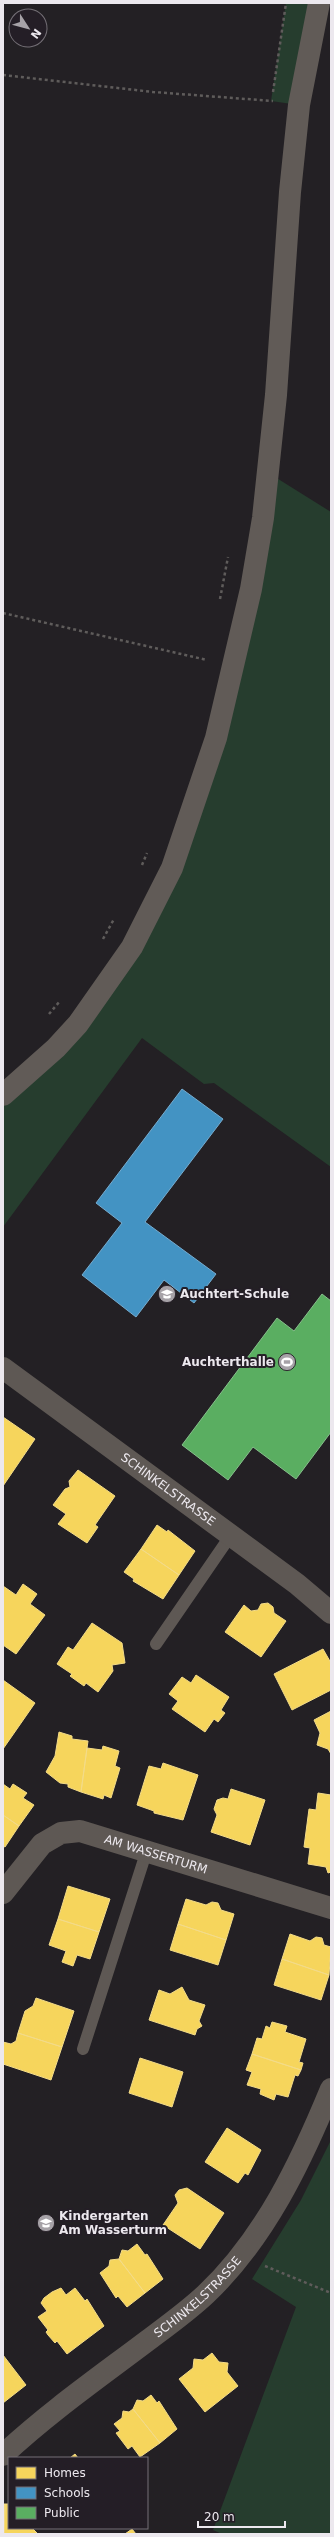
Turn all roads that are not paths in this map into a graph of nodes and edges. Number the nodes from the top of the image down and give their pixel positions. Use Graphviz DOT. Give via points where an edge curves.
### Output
graph roads {
  1 [pos="319,3"];
  2 [pos="3,1095"];
  3 [pos="3,1368"];
  4 [pos="231,1535"];
  5 [pos="331,1612"];
  6 [pos="156,1644"];
  7 [pos="147,1850"];
  8 [pos="3,1893"];
  9 [pos="331,1908"];
  10 [pos="83,2049"];
  11 [pos="331,2089"];
  12 [pos="3,2455"];
  1 -- 2 [label="street" via="299,105 290,192 276,395 263,518 251,589 224,708 193,810 172,868 132,946 78,1024 56,1048"];
  3 -- 4 [label="street, SCHINKELSTRASSE"];
  4 -- 5 [label="street, SCHINKELSTRASSE"];
  4 -- 6 [label="lane"];
  7 -- 8 [label="street, AM WASSERTURM" via="80,1831 61,1833 42,1844"];
  7 -- 9 [label="street, AM WASSERTURM"];
  7 -- 10 [label="lane"];
  11 -- 12 [label="street, SCHINKELSTRASSE" via="299,2162 275,2205 243,2252 207,2294 61,2406"];
}
